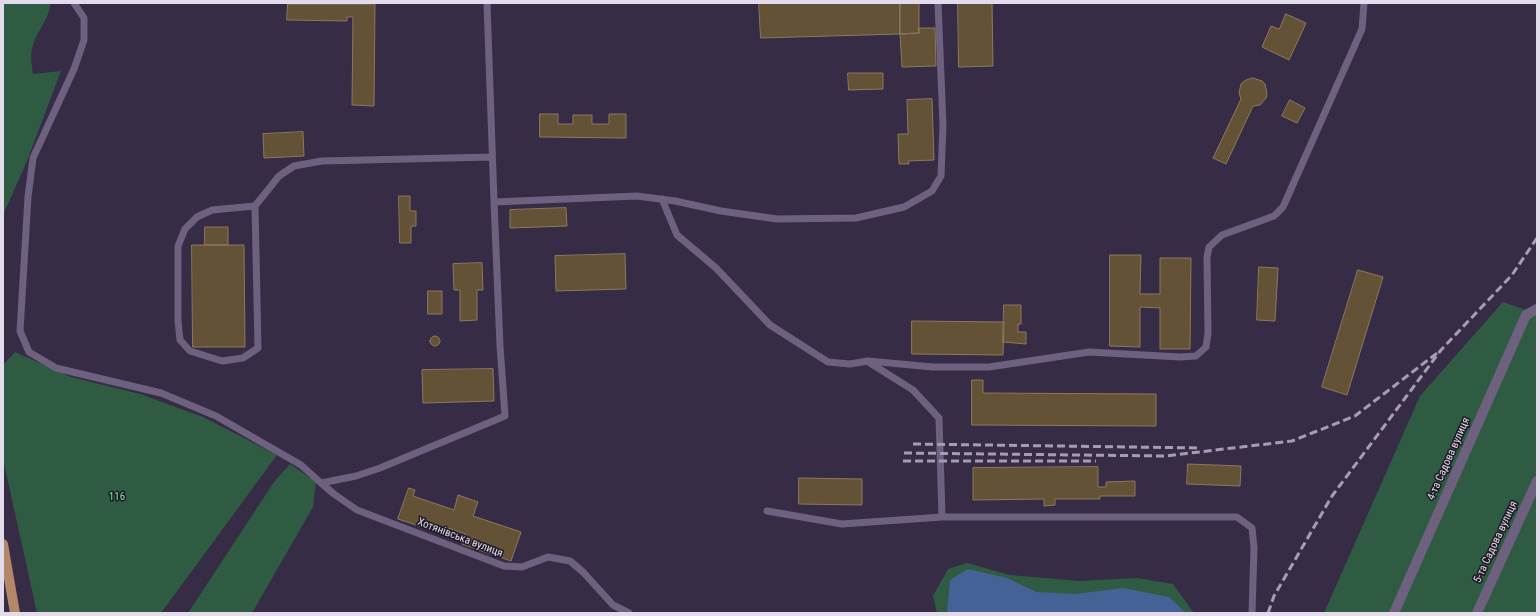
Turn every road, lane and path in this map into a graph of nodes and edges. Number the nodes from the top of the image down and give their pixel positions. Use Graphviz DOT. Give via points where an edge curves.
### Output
graph roads {
  1 [pos="74,3"];
  2 [pos="487,3"];
  3 [pos="938,3"];
  4 [pos="1364,3"];
  5 [pos="492,158"];
  6 [pos="662,199"];
  7 [pos="494,202"];
  8 [pos="255,206"];
  9 [pos="1537,310"];
  10 [pos="868,361"];
  11 [pos="1537,481"];
  12 [pos="321,483"];
  13 [pos="767,511"];
  14 [pos="942,518"];
  15 [pos="3,544"];
  16 [pos="15,613"];
  17 [pos="629,613"];
  18 [pos="1252,613"];
  19 [pos="1394,613"];
  20 [pos="1476,613"];
  1 -- 12 [label="lane, Хотянівська вулиця" via="84,18 84,40 74,69 33,158 26,219 20,331 29,352 56,368 161,393 216,416 301,465"];
  2 -- 5 [label="lane"];
  3 -- 6 [label="lane" via="943,125 941,176 932,191 904,207 856,218 777,219"];
  4 -- 10 [label="lane" via="1362,29 1283,207 1274,216 1222,235 1209,247 1208,333 1206,347 1196,356 1088,352 989,367 933,367"];
  5 -- 7 [label="lane"];
  5 -- 8 [label="lane" via="322,161 294,166 279,176"];
  6 -- 7 [label="lane" via="637,196"];
  6 -- 10 [label="lane" via="677,235 716,268 770,325 828,362 850,364"];
  7 -- 12 [label="lane" via="505,416 380,468"];
  8 -- 8 [label="lane" via="258,348 243,358 222,361 190,351 180,340 178,321 178,246 185,229 197,217 212,210"];
  9 -- 19 [label="street, 4-та Садова вулиця" via="1526,315"];
  10 -- 14 [label="lane" via="913,390 938,418"];
  11 -- 20 [label="street, 5-та Садова вулиця"];
  12 -- 17 [label="lane, Хотянівська вулиця" via="357,510 504,566 522,567 548,557 570,561 613,605"];
  13 -- 14 [label="lane" via="842,524"];
  14 -- 18 [label="lane" via="1236,518 1252,528"];
  15 -- 16 [label="main road"];
}
